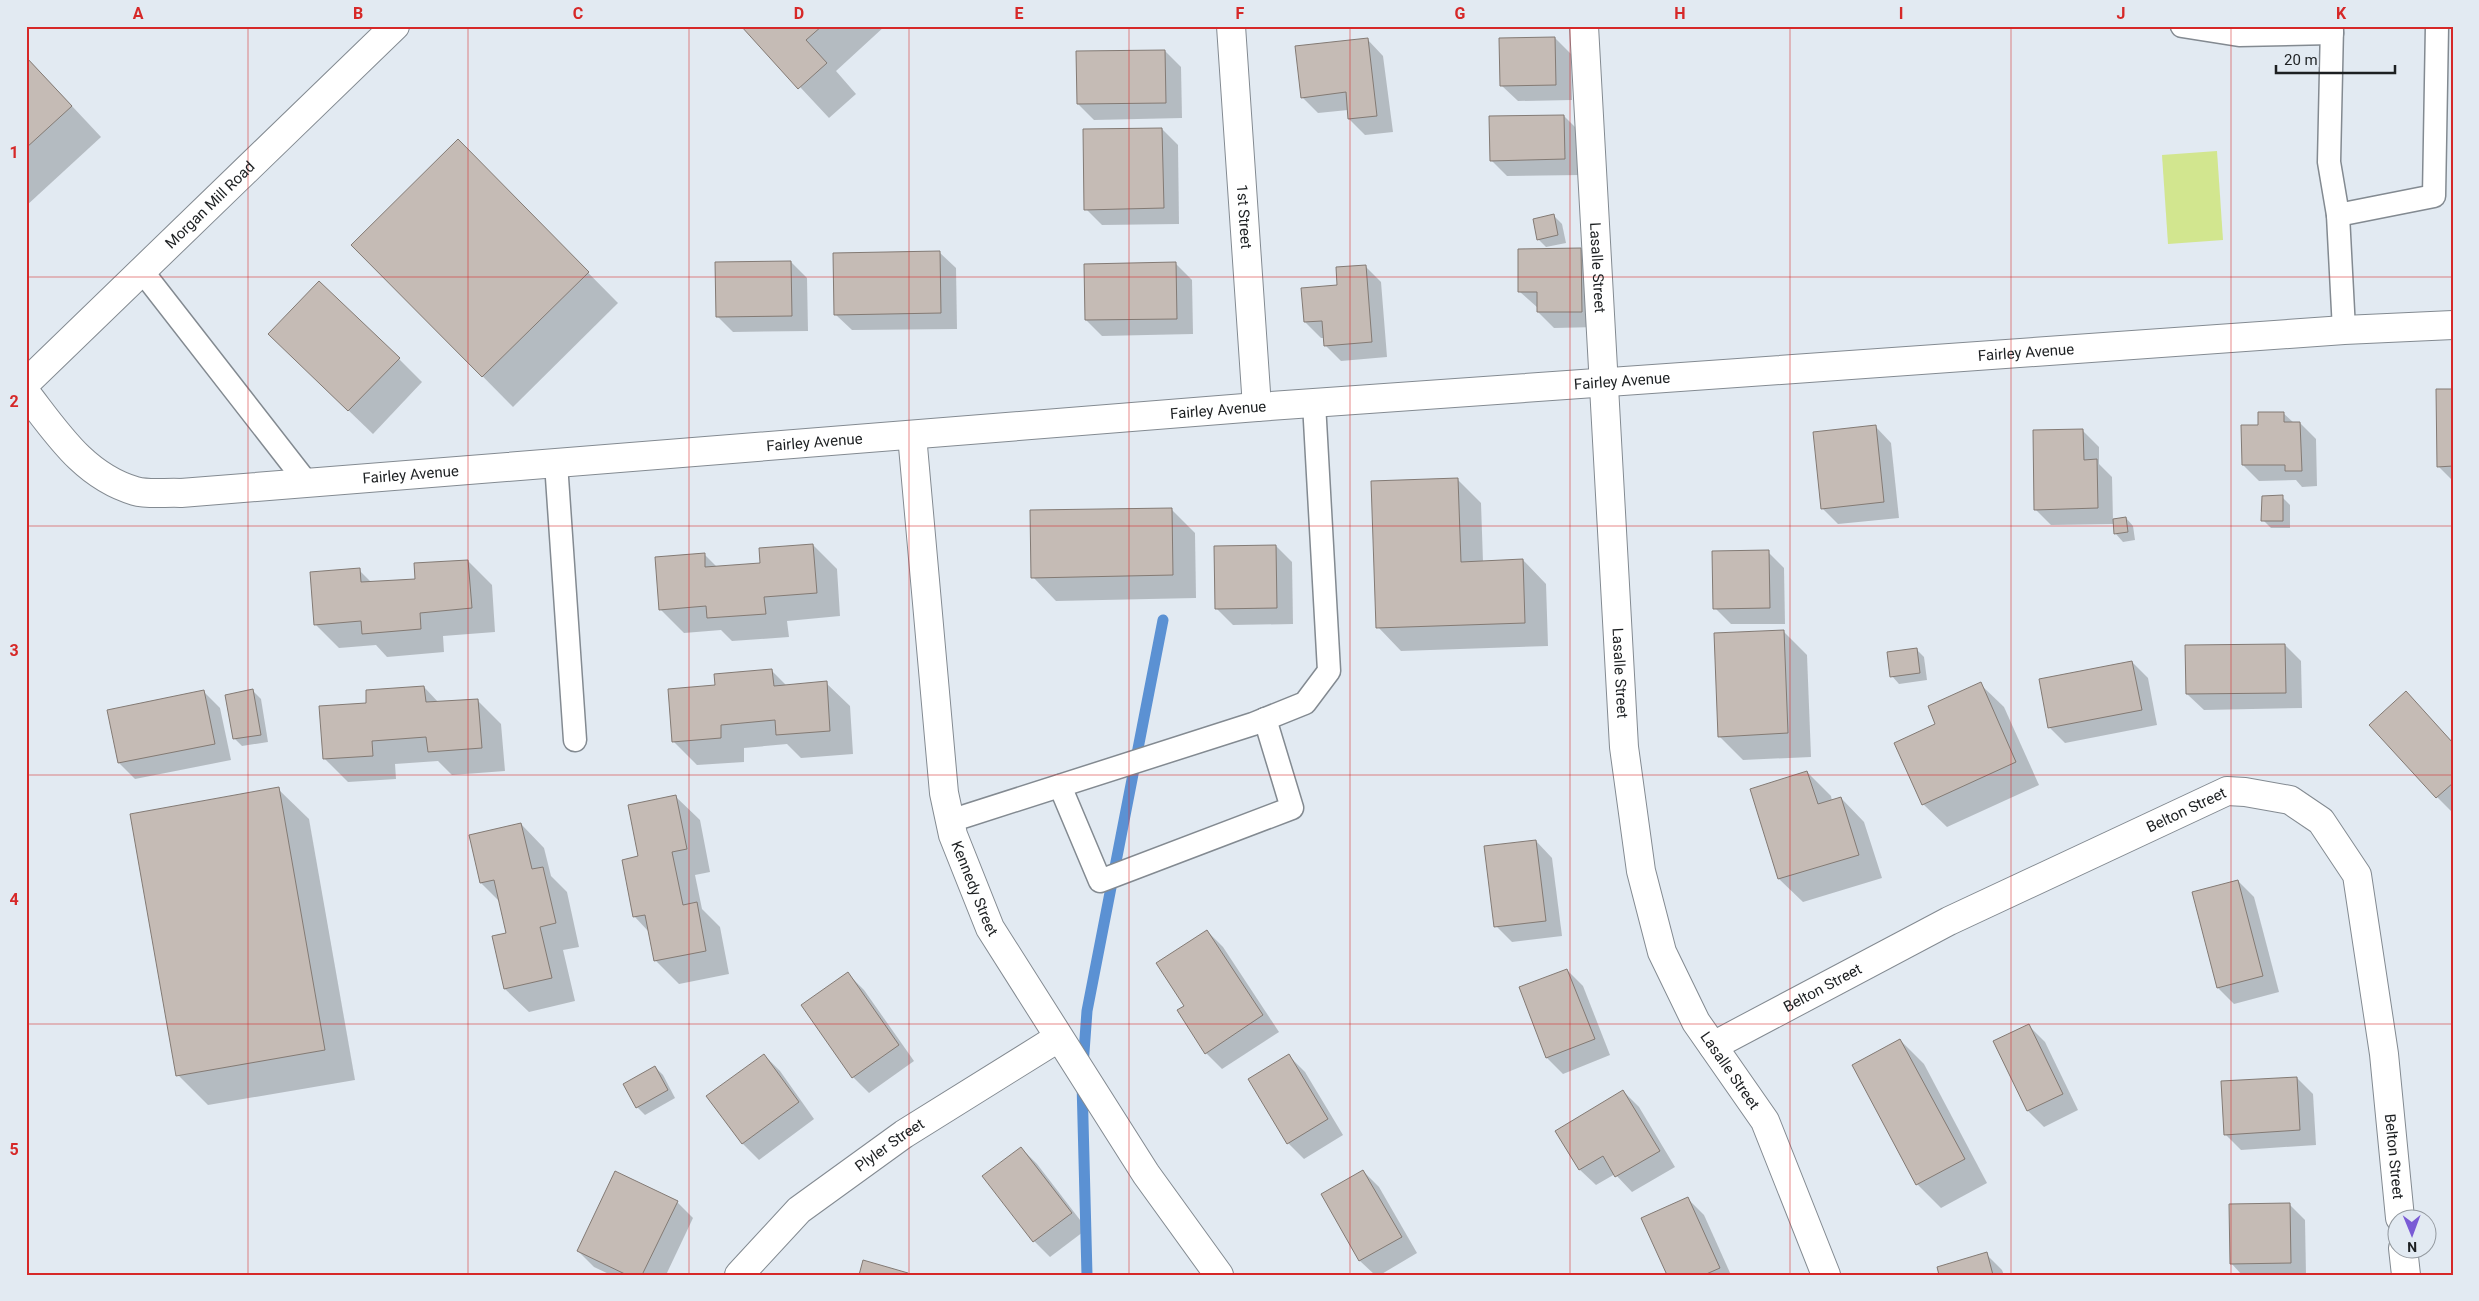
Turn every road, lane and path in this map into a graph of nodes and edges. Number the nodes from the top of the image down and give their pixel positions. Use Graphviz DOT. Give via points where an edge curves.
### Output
graph roads {
  1 [pos="395,26"];
  2 [pos="1231,26"];
  3 [pos="1584,26"];
  4 [pos="2182,26"];
  5 [pos="2437,26"];
  6 [pos="2332,30"];
  7 [pos="2338,215"];
  8 [pos="142,271"];
  9 [pos="2453,325"];
  10 [pos="2344,330"];
  11 [pos="26,383"];
  12 [pos="1604,383"];
  13 [pos="26,393"];
  14 [pos="1314,403"];
  15 [pos="1257,406"];
  16 [pos="912,436"];
  17 [pos="556,463"];
  18 [pos="307,483"];
  19 [pos="1265,719"];
  20 [pos="575,740"];
  21 [pos="1060,786"];
  22 [pos="950,821"];
  23 [pos="1058,1038"];
  24 [pos="1713,1046"];
  25 [pos="2399,1208"];
  26 [pos="2405,1258"];
  27 [pos="738,1275"];
  28 [pos="1219,1275"];
  29 [pos="1826,1275"];
  30 [pos="2406,1275"];
  1 -- 8 [label="street, Morgan Mill Road"];
  2 -- 15 [label="street, 1st Street"];
  3 -- 12 [label="street, Lasalle Street"];
  4 -- 6 [label="lane" via="2239,35"];
  5 -- 7 [label="lane" via="2434,196"];
  6 -- 7 [label="lane" via="2328,162"];
  7 -- 10 [label="lane"];
  8 -- 11 [label="street, Morgan Mill Road"];
  8 -- 18 [label="lane"];
  9 -- 10 [label="street, Fairley Avenue"];
  10 -- 12 [label="street, Fairley Avenue"];
  12 -- 14 [label="street, Fairley Avenue"];
  12 -- 24 [label="street, Lasalle Street" via="1624,748 1641,871 1662,952 1696,1022"];
  13 -- 18 [label="street, Fairley Avenue" via="73,453 100,476 137,492 181,493"];
  14 -- 15 [label="street, Fairley Avenue"];
  14 -- 19 [label="lane" via="1329,671 1305,703"];
  15 -- 16 [label="street, Fairley Avenue"];
  16 -- 17 [label="street, Fairley Avenue"];
  16 -- 22 [label="street, Kennedy Street" via="944,794"];
  17 -- 18 [label="street, Fairley Avenue"];
  17 -- 20 [label="lane"];
  19 -- 21 [label="lane"];
  19 -- 21 [label="lane" via="1292,808 1100,880"];
  21 -- 22 [label="lane"];
  22 -- 23 [label="street, Kennedy Street" via="990,928"];
  23 -- 27 [label="street, Plyler Street" via="904,1134 799,1210"];
  23 -- 28 [label="street, Kennedy Street" via="1146,1174"];
  24 -- 25 [label="street, Belton Street" via="1949,921 2227,791 2290,800 2321,821 2357,875 2384,1054"];
  24 -- 29 [label="street, Lasalle Street" via="1765,1121"];
  26 -- 30 [label="street"];
}
